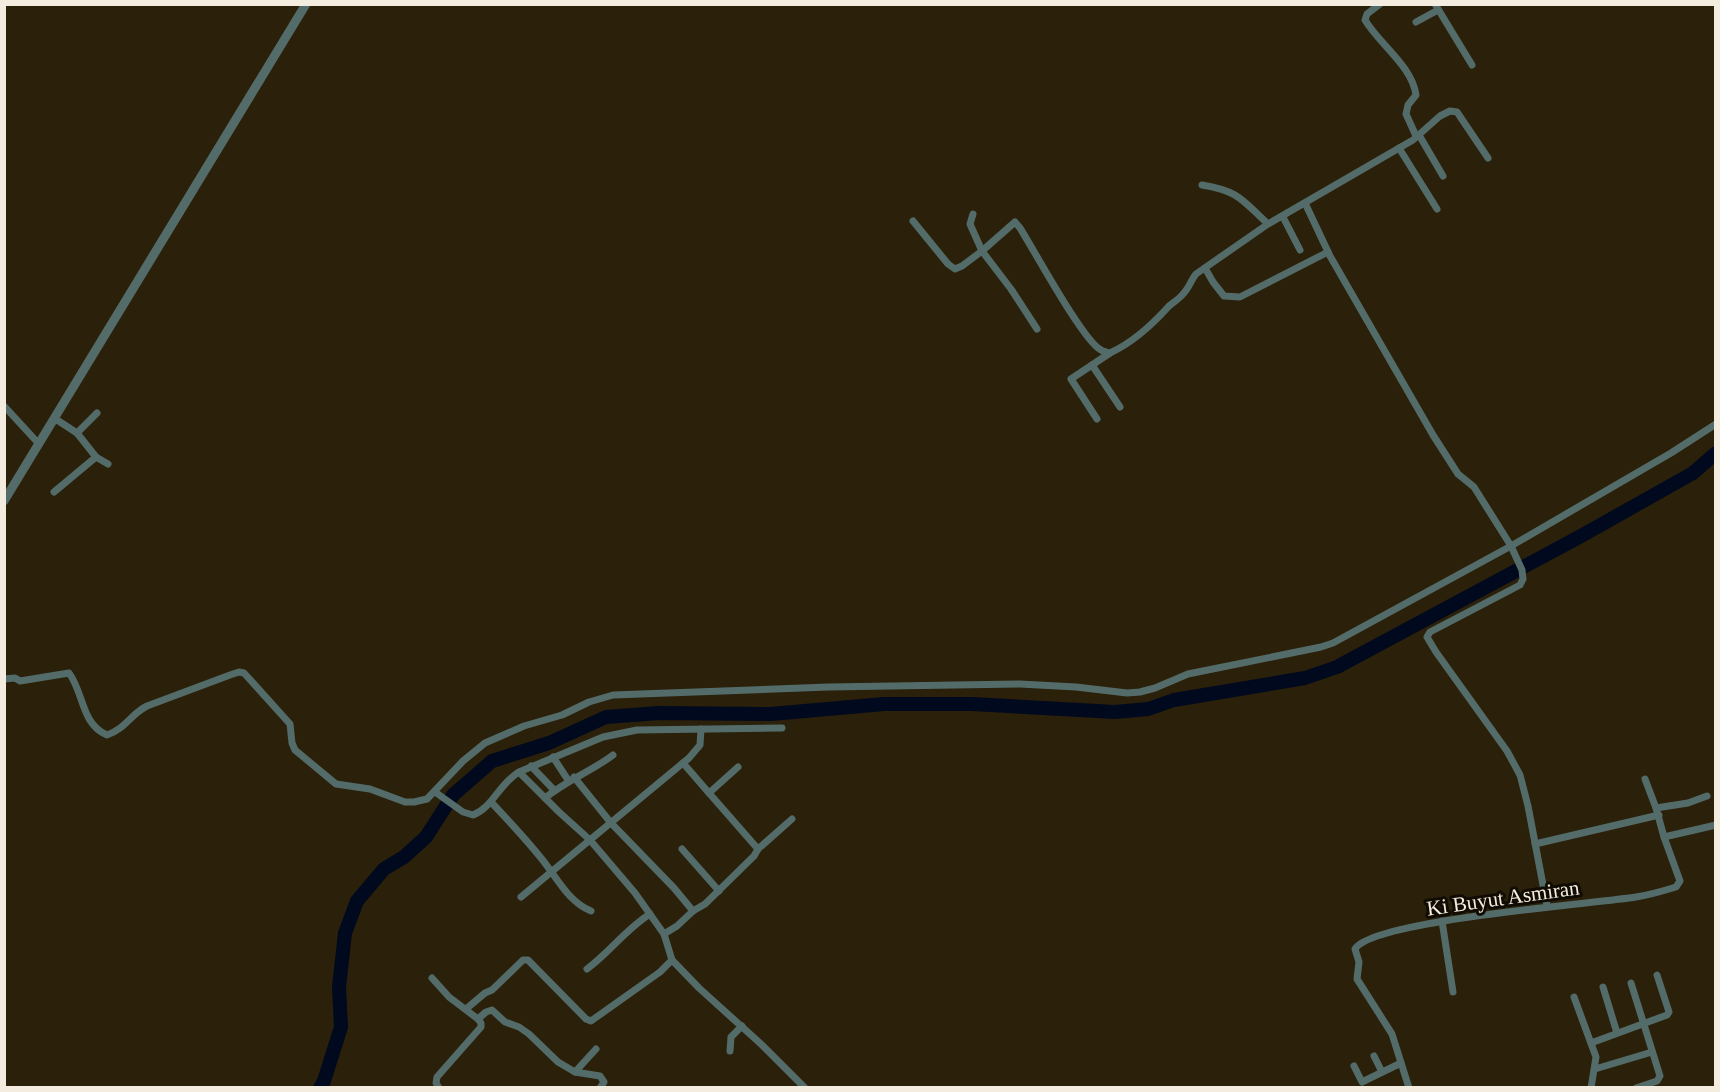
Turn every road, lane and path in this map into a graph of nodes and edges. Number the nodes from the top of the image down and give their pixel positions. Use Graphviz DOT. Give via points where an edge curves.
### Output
graph roads {
  1 [pos="306,4"];
  2 [pos="1380,4"];
  3 [pos="1437,7"];
  4 [pos="1416,22"];
  5 [pos="1472,65"];
  6 [pos="1417,135"];
  7 [pos="1399,148"];
  8 [pos="1488,158"];
  9 [pos="1443,176"];
  10 [pos="1202,185"];
  11 [pos="1305,203"];
  12 [pos="1437,210"];
  13 [pos="973,214"];
  14 [pos="1283,217"];
  15 [pos="913,221"];
  16 [pos="1268,224"];
  17 [pos="1300,250"];
  18 [pos="982,251"];
  19 [pos="1328,252"];
  20 [pos="1205,268"];
  21 [pos="1037,329"];
  22 [pos="1110,353"];
  23 [pos="1092,365"];
  24 [pos="5,407"];
  25 [pos="1120,407"];
  26 [pos="97,413"];
  27 [pos="54,417"];
  28 [pos="1098,419"];
  29 [pos="1716,424"];
  30 [pos="77,433"];
  31 [pos="39,444"];
  32 [pos="96,457"];
  33 [pos="108,464"];
  34 [pos="54,492"];
  35 [pos="4,501"];
  36 [pos="1513,549"];
  37 [pos="4,679"];
  38 [pos="782,728"];
  39 [pos="701,729"];
  40 [pos="613,755"];
  41 [pos="553,757"];
  42 [pos="683,763"];
  43 [pos="531,766"];
  44 [pos="738,767"];
  45 [pos="519,772"];
  46 [pos="571,779"];
  47 [pos="1645,779"];
  48 [pos="554,790"];
  49 [pos="709,793"];
  50 [pos="438,794"];
  51 [pos="1707,796"];
  52 [pos="545,798"];
  53 [pos="491,802"];
  54 [pos="1657,812"];
  55 [pos="792,819"];
  56 [pos="611,823"];
  57 [pos="1716,825"];
  58 [pos="1664,837"];
  59 [pos="590,840"];
  60 [pos="1535,844"];
  61 [pos="682,849"];
  62 [pos="758,849"];
  63 [pos="552,871"];
  64 [pos="719,891"];
  65 [pos="521,897"];
  66 [pos="1547,906"];
  67 [pos="591,911"];
  68 [pos="693,911"];
  69 [pos="650,914"];
  70 [pos="1442,921"];
  71 [pos="664,934"];
  72 [pos="672,960"];
  73 [pos="587,969"];
  74 [pos="1657,975"];
  75 [pos="432,978"];
  76 [pos="1631,983"];
  77 [pos="1603,987"];
  78 [pos="1453,992"];
  79 [pos="1574,997"];
  80 [pos="466,1009"];
  81 [pos="478,1019"];
  82 [pos="1644,1023"];
  83 [pos="742,1026"];
  84 [pos="1617,1033"];
  85 [pos="1591,1043"];
  86 [pos="596,1049"];
  87 [pos="730,1051"];
  88 [pos="1652,1052"];
  89 [pos="1374,1056"];
  90 [pos="1401,1063"];
  91 [pos="1354,1066"];
  92 [pos="1595,1070"];
  93 [pos="575,1072"];
  94 [pos="1382,1072"];
  95 [pos="1653,1085"];
  96 [pos="439,1088"];
  97 [pos="600,1088"];
  98 [pos="804,1088"];
  99 [pos="1409,1088"];
  100 [pos="1591,1088"];
  101 [pos="1636,1088"];
  1 -- 27 [label="street"];
  2 -- 6 [label="street" via="1367,14 1365,21 1413,86 1416,95 1406,114"];
  3 -- 4 [label="street"];
  3 -- 5 [label="street"];
  6 -- 7 [label="street"];
  6 -- 8 [label="street" via="1440,116 1455,111"];
  6 -- 9 [label="street"];
  7 -- 11 [label="street"];
  7 -- 12 [label="street"];
  10 -- 16 [label="street" via="1229,190"];
  11 -- 14 [label="street"];
  11 -- 19 [label="street"];
  13 -- 18 [label="street" via="970,224"];
  14 -- 16 [label="street"];
  14 -- 17 [label="street"];
  15 -- 18 [label="street" via="951,268 962,266"];
  16 -- 20 [label="street"];
  18 -- 21 [label="street"];
  18 -- 22 [label="street" via="1015,222 1087,336 1100,350"];
  19 -- 20 [label="street" via="1240,297 1224,296"];
  19 -- 36 [label="street" via="1433,435 1458,474 1474,487"];
  20 -- 22 [label="street" via="1158,320"];
  22 -- 23 [label="street"];
  23 -- 25 [label="street"];
  23 -- 28 [label="street" via="1071,379"];
  24 -- 31 [label="street"];
  26 -- 30 [label="street"];
  27 -- 30 [label="street"];
  27 -- 31 [label="street"];
  29 -- 36 [label="street"];
  30 -- 32 [label="street"];
  31 -- 35 [label="street"];
  32 -- 33 [label="street"];
  32 -- 34 [label="street"];
  36 -- 50 [label="street" via="1333,643 1188,674 1140,692 1020,684 613,696 485,743 463,761"];
  36 -- 60 [label="street" via="1522,570 1520,585 1427,637 1515,763"];
  37 -- 50 [label="street" via="20,681 69,673 90,722 107,735 142,709 241,673 288,721 296,750 334,783 370,789 405,802"];
  38 -- 39 [label="street"];
  39 -- 41 [label="street" via="626,732"];
  39 -- 42 [label="street" via="700,745"];
  40 -- 46 [label="street" via="597,768"];
  41 -- 43 [label="street"];
  41 -- 46 [label="street"];
  42 -- 49 [label="street"];
  42 -- 56 [label="street"];
  43 -- 45 [label="street"];
  43 -- 48 [label="street"];
  44 -- 49 [label="street"];
  45 -- 52 [label="street"];
  45 -- 53 [label="street" via="504,783"];
  46 -- 48 [label="street"];
  46 -- 56 [label="street"];
  47 -- 54 [label="street, Ki Buyut Asmiran"];
  48 -- 52 [label="street"];
  49 -- 62 [label="street"];
  50 -- 53 [label="street" via="473,815"];
  51 -- 54 [label="street"];
  52 -- 59 [label="street"];
  53 -- 63 [label="street"];
  54 -- 58 [label="street, Ki Buyut Asmiran"];
  54 -- 60 [label="street"];
  55 -- 62 [label="street"];
  56 -- 59 [label="street"];
  56 -- 68 [label="street"];
  57 -- 58 [label="street"];
  58 -- 66 [label="street, Ki Buyut Asmiran" via="1680,881 1676,887 1633,897"];
  59 -- 63 [label="street"];
  59 -- 69 [label="street"];
  60 -- 66 [label="street"];
  61 -- 64 [label="street"];
  62 -- 64 [label="street"];
  63 -- 65 [label="street"];
  63 -- 67 [label="street" via="569,896"];
  64 -- 68 [label="street"];
  66 -- 70 [label="street, Ki Buyut Asmiran"];
  68 -- 71 [label="street"];
  69 -- 71 [label="street"];
  69 -- 73 [label="street"];
  70 -- 78 [label="street"];
  70 -- 90 [label="street, Ki Buyut Asmiran" via="1373,936 1355,949 1358,979 1392,1034"];
  71 -- 72 [label="street"];
  72 -- 80 [label="street" via="591,1021 528,960 523,960"];
  72 -- 83 [label="street"];
  74 -- 82 [label="street" via="1669,1013"];
  75 -- 80 [label="street"];
  76 -- 82 [label="street"];
  77 -- 84 [label="street"];
  79 -- 85 [label="street"];
  80 -- 81 [label="street"];
  81 -- 93 [label="street" via="492,1010"];
  81 -- 96 [label="street" via="481,1027 437,1077"];
  82 -- 84 [label="street"];
  82 -- 88 [label="street"];
  83 -- 87 [label="street" via="730,1037"];
  83 -- 98 [label="street"];
  84 -- 85 [label="street"];
  85 -- 92 [label="street"];
  86 -- 93 [label="street"];
  88 -- 92 [label="street"];
  88 -- 95 [label="street" via="1660,1076"];
  89 -- 94 [label="street"];
  90 -- 94 [label="street"];
  90 -- 99 [label="street, Ki Buyut Asmiran"];
  91 -- 94 [label="street" via="1362,1082"];
  92 -- 100 [label="street"];
  93 -- 97 [label="street" via="600,1076 604,1082"];
  95 -- 101 [label="street"];
}
